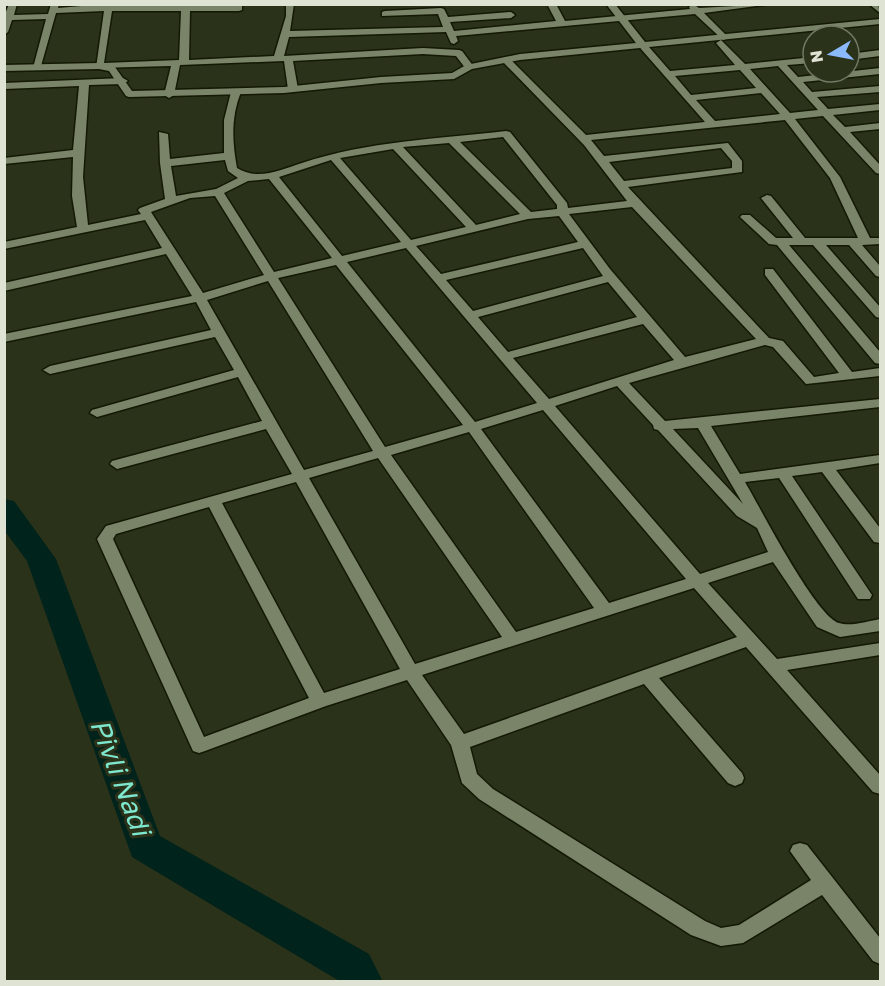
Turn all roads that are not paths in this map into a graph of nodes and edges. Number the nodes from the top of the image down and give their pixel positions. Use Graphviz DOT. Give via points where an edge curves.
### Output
graph roads {
  1 [pos="13,4"];
  2 [pos="98,4"];
  3 [pos="290,4"];
  4 [pos="505,4"];
  5 [pos="551,4"];
  6 [pos="610,4"];
  7 [pos="768,4"];
  8 [pos="873,4"];
  9 [pos="109,5"];
  10 [pos="761,5"];
  11 [pos="727,6"];
  12 [pos="186,7"];
  13 [pos="239,8"];
  14 [pos="694,8"];
  15 [pos="53,10"];
  16 [pos="880,11"];
  17 [pos="385,14"];
  18 [pos="511,15"];
  19 [pos="9,18"];
  20 [pos="621,18"];
  21 [pos="446,20"];
  22 [pos="880,22"];
  23 [pos="562,24"];
  24 [pos="880,27"];
  25 [pos="517,28"];
  26 [pos="4,32"];
  27 [pos="285,34"];
  28 [pos="722,40"];
  29 [pos="644,47"];
  30 [pos="459,53"];
  31 [pos="880,53"];
  32 [pos="861,55"];
  33 [pos="283,59"];
  34 [pos="507,61"];
  35 [pos="801,61"];
  36 [pos="180,63"];
  37 [pos="780,63"];
  38 [pos="36,66"];
  39 [pos="99,66"];
  40 [pos="744,67"];
  41 [pos="4,68"];
  42 [pos="469,68"];
  43 [pos="880,71"];
  44 [pos="666,74"];
  45 [pos="797,80"];
  46 [pos="123,81"];
  47 [pos="84,83"];
  48 [pos="4,86"];
  49 [pos="293,89"];
  50 [pos="880,89"];
  51 [pos="764,90"];
  52 [pos="236,92"];
  53 [pos="169,95"];
  54 [pos="812,96"];
  55 [pos="687,98"];
  56 [pos="880,107"];
  57 [pos="826,112"];
  58 [pos="788,117"];
  59 [pos="711,123"];
  60 [pos="880,126"];
  61 [pos="844,130"];
  62 [pos="163,134"];
  63 [pos="583,138"];
  64 [pos="452,140"];
  65 [pos="395,145"];
  66 [pos="79,153"];
  67 [pos="230,156"];
  68 [pos="333,156"];
  69 [pos="4,160"];
  70 [pos="601,160"];
  71 [pos="165,164"];
  72 [pos="879,169"];
  73 [pos="272,176"];
  74 [pos="246,178"];
  75 [pos="621,185"];
  76 [pos="218,192"];
  77 [pos="767,198"];
  78 [pos="171,201"];
  79 [pos="635,203"];
  80 [pos="562,212"];
  81 [pos="148,216"];
  82 [pos="528,216"];
  83 [pos="746,217"];
  84 [pos="83,229"];
  85 [pos="474,229"];
  86 [pos="865,240"];
  87 [pos="852,241"];
  88 [pos="880,241"];
  89 [pos="780,242"];
  90 [pos="802,242"];
  91 [pos="818,242"];
  92 [pos="585,243"];
  93 [pos="411,244"];
  94 [pos="4,246"];
  95 [pos="170,250"];
  96 [pos="341,260"];
  97 [pos="769,272"];
  98 [pos="880,273"];
  99 [pos="272,276"];
  100 [pos="440,278"];
  101 [pos="611,278"];
  102 [pos="4,287"];
  103 [pos="200,297"];
  104 [pos="880,314"];
  105 [pos="472,315"];
  106 [pos="645,319"];
  107 [pos="219,332"];
  108 [pos="4,338"];
  109 [pos="765,341"];
  110 [pos="506,356"];
  111 [pos="880,360"];
  112 [pos="682,362"];
  113 [pos="50,370"];
  114 [pos="242,372"];
  115 [pos="880,372"];
  116 [pos="848,376"];
  117 [pos="620,381"];
  118 [pos="880,403"];
  119 [pos="547,404"];
  120 [pos="97,413"];
  121 [pos="271,423"];
  122 [pos="702,423"];
  123 [pos="659,426"];
  124 [pos="472,427"];
  125 [pos="382,453"];
  126 [pos="875,460"];
  127 [pos="117,464"];
  128 [pos="826,467"];
  129 [pos="783,472"];
  130 [pos="880,473"];
  131 [pos="301,476"];
  132 [pos="734,479"];
  133 [pos="213,501"];
  134 [pos="765,528"];
  135 [pos="880,538"];
  136 [pos="777,555"];
  137 [pos="697,581"];
  138 [pos="864,595"];
  139 [pos="605,610"];
  140 [pos="880,626"];
  141 [pos="512,639"];
  142 [pos="748,639"];
  143 [pos="879,653"];
  144 [pos="772,666"];
  145 [pos="410,671"];
  146 [pos="647,676"];
  147 [pos="320,700"];
  148 [pos="460,743"];
  149 [pos="735,778"];
  150 [pos="880,787"];
  151 [pos="800,851"];
  152 [pos="825,882"];
  153 [pos="880,954"];
  1 -- 19 [label="street"];
  2 -- 15 [label="street"];
  3 -- 27 [label="street"];
  4 -- 18 [label="street"];
  5 -- 23 [label="street"];
  6 -- 20 [label="street"];
  7 -- 10 [label="street"];
  8 -- 16 [label="street"];
  9 -- 12 [label="street"];
  9 -- 15 [label="street"];
  9 -- 39 [label="street"];
  10 -- 11 [label="street"];
  11 -- 14 [label="street"];
  12 -- 13 [label="street"];
  12 -- 36 [label="street"];
  14 -- 20 [label="street"];
  14 -- 28 [label="street"];
  15 -- 19 [label="street"];
  15 -- 38 [label="street"];
  17 -- 21 [label="street"];
  18 -- 21 [label="street"];
  18 -- 25 [label="street"];
  19 -- 26 [label="street"];
  20 -- 23 [label="street"];
  20 -- 29 [label="street"];
  21 -- 25 [label="street"];
  21 -- 27 [label="street"];
  21 -- 30 [label="street"];
  22 -- 28 [label="street"];
  23 -- 25 [label="street"];
  24 -- 28 [label="street"];
  27 -- 33 [label="street"];
  28 -- 29 [label="street"];
  28 -- 40 [label="street"];
  29 -- 34 [label="street"];
  29 -- 44 [label="street"];
  30 -- 33 [label="street" via="423,51"];
  30 -- 42 [label="street"];
  31 -- 32 [label="street"];
  33 -- 36 [label="street"];
  33 -- 49 [label="street"];
  34 -- 42 [label="street"];
  34 -- 63 [label="street"];
  35 -- 37 [label="street"];
  36 -- 39 [label="street"];
  36 -- 53 [label="street"];
  37 -- 40 [label="street"];
  37 -- 45 [label="street"];
  38 -- 39 [label="street"];
  38 -- 41 [label="street"];
  39 -- 46 [label="street" via="112,69"];
  40 -- 44 [label="street"];
  40 -- 51 [label="street"];
  42 -- 49 [label="street" via="454,76"];
  43 -- 45 [label="street"];
  44 -- 55 [label="street"];
  45 -- 54 [label="street"];
  46 -- 47 [label="street"];
  46 -- 53 [label="street" via="129,94"];
  47 -- 48 [label="street"];
  47 -- 66 [label="street"];
  49 -- 52 [label="street"];
  50 -- 54 [label="street"];
  51 -- 55 [label="street"];
  51 -- 58 [label="street"];
  52 -- 53 [label="street"];
  52 -- 67 [label="street" via="228,121"];
  54 -- 57 [label="street"];
  55 -- 59 [label="street"];
  56 -- 57 [label="street"];
  57 -- 58 [label="street"];
  57 -- 61 [label="street"];
  58 -- 59 [label="street"];
  58 -- 86 [label="street" via="835,177"];
  59 -- 63 [label="street"];
  60 -- 61 [label="street"];
  61 -- 72 [label="street"];
  62 -- 71 [label="street"];
  63 -- 70 [label="street"];
  64 -- 65 [label="street"];
  64 -- 80 [label="street" via="506,134 563,204"];
  64 -- 82 [label="street"];
  65 -- 68 [label="street"];
  65 -- 85 [label="street"];
  66 -- 69 [label="street"];
  66 -- 84 [label="street" via="79,216"];
  67 -- 71 [label="street"];
  67 -- 74 [label="street" via="232,169"];
  68 -- 73 [label="street"];
  68 -- 93 [label="street"];
  70 -- 75 [label="street"];
  70 -- 75 [label="street" via="724,145 737,161 738,170"];
  71 -- 78 [label="street"];
  73 -- 74 [label="street"];
  73 -- 96 [label="street"];
  74 -- 76 [label="street"];
  75 -- 79 [label="street"];
  76 -- 78 [label="street"];
  76 -- 99 [label="street"];
  77 -- 90 [label="street"];
  78 -- 81 [label="street" via="144,210"];
  79 -- 80 [label="street"];
  79 -- 109 [label="street"];
  80 -- 82 [label="street"];
  80 -- 92 [label="street"];
  81 -- 84 [label="street"];
  81 -- 95 [label="street"];
  82 -- 85 [label="street"];
  83 -- 89 [label="street" via="773,242"];
  84 -- 94 [label="street"];
  85 -- 93 [label="street"];
  86 -- 87 [label="street"];
  86 -- 88 [label="street"];
  87 -- 91 [label="street"];
  87 -- 98 [label="street"];
  89 -- 90 [label="street"];
  89 -- 111 [label="street"];
  90 -- 91 [label="street"];
  91 -- 104 [label="street"];
  92 -- 100 [label="street"];
  92 -- 101 [label="street"];
  93 -- 96 [label="street"];
  93 -- 100 [label="street"];
  95 -- 102 [label="street"];
  95 -- 103 [label="street"];
  96 -- 99 [label="street"];
  96 -- 124 [label="street"];
  97 -- 116 [label="street"];
  99 -- 103 [label="street"];
  99 -- 125 [label="street"];
  100 -- 105 [label="street"];
  101 -- 105 [label="street"];
  101 -- 106 [label="street"];
  103 -- 107 [label="street"];
  103 -- 108 [label="street"];
  105 -- 110 [label="street"];
  106 -- 110 [label="street"];
  106 -- 112 [label="street"];
  107 -- 113 [label="street"];
  107 -- 114 [label="street"];
  109 -- 112 [label="street"];
  109 -- 116 [label="street" via="778,344 811,381"];
  110 -- 119 [label="street"];
  112 -- 117 [label="street"];
  114 -- 120 [label="street"];
  114 -- 121 [label="street"];
  115 -- 116 [label="street"];
  117 -- 119 [label="street"];
  117 -- 123 [label="street"];
  118 -- 122 [label="street"];
  119 -- 124 [label="street"];
  119 -- 137 [label="street"];
  121 -- 127 [label="street"];
  121 -- 131 [label="street"];
  122 -- 123 [label="street"];
  122 -- 132 [label="street"];
  123 -- 134 [label="street" via="742,512"];
  124 -- 125 [label="street"];
  124 -- 139 [label="street"];
  125 -- 131 [label="street"];
  125 -- 141 [label="street"];
  126 -- 128 [label="street"];
  126 -- 130 [label="street"];
  128 -- 129 [label="street"];
  128 -- 135 [label="street"];
  129 -- 132 [label="street"];
  129 -- 138 [label="street"];
  131 -- 133 [label="street"];
  131 -- 145 [label="street"];
  132 -- 134 [label="street"];
  133 -- 147 [label="street"];
  133 -- 147 [label="street" via="111,530 105,539 199,746"];
  134 -- 136 [label="street"];
  136 -- 137 [label="street"];
  136 -- 140 [label="street" via="822,623 840,631"];
  137 -- 139 [label="street"];
  137 -- 142 [label="street"];
  139 -- 141 [label="street"];
  141 -- 145 [label="street"];
  142 -- 144 [label="street"];
  142 -- 146 [label="street"];
  143 -- 144 [label="street"];
  144 -- 150 [label="street"];
  145 -- 147 [label="street"];
  145 -- 148 [label="street"];
  146 -- 148 [label="street"];
  146 -- 149 [label="street"];
  148 -- 152 [label="street" via="469,778 486,794 698,928 721,937 744,934"];
  151 -- 152 [label="street"];
  152 -- 153 [label="street"];
}
